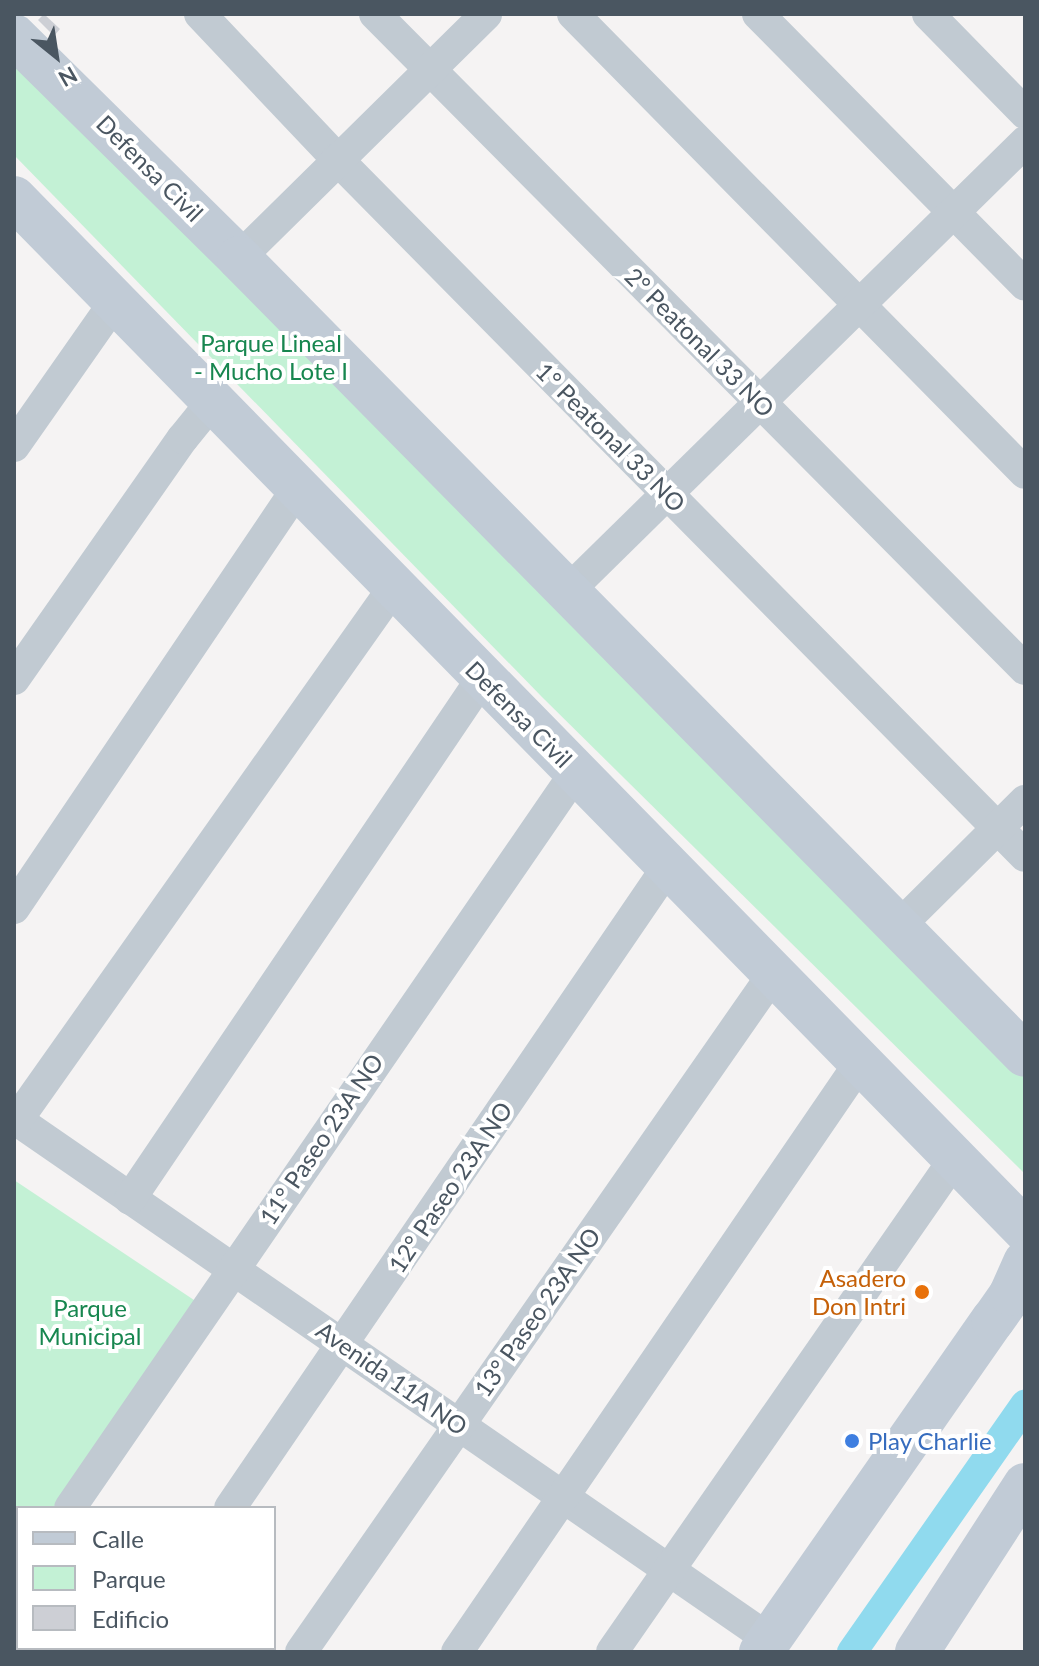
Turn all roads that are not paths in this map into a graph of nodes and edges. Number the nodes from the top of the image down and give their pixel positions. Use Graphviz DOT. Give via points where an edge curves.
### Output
graph roads {
  1 [pos="200,14"];
  2 [pos="375,14"];
  3 [pos="486,14"];
  4 [pos="573,14"];
  5 [pos="758,14"];
  6 [pos="928,14"];
  7 [pos="14,36"];
  8 [pos="431,69"];
  9 [pos="1025,113"];
  10 [pos="1025,142"];
  11 [pos="337,159"];
  12 [pos="16,205"];
  13 [pos="953,212"];
  14 [pos="239,258"];
  15 [pos="1025,285"];
  16 [pos="114,303"];
  17 [pos="859,305"];
  18 [pos="212,402"];
  19 [pos="760,402"];
  20 [pos="14,446"];
  21 [pos="1025,473"];
  22 [pos="297,489"];
  23 [pos="666,493"];
  24 [pos="394,587"];
  25 [pos="568,591"];
  26 [pos="1025,669"];
  27 [pos="483,677"];
  28 [pos="14,679"];
  29 [pos="576,772"];
  30 [pos="1025,801"];
  31 [pos="997,828"];
  32 [pos="1025,856"];
  33 [pos="669,865"];
  34 [pos="14,908"];
  35 [pos="898,927"];
  36 [pos="774,973"];
  37 [pos="1025,1055"];
  38 [pos="861,1061"];
  39 [pos="16,1119"];
  40 [pos="956,1157"];
  41 [pos="130,1199"];
  42 [pos="1025,1230"];
  43 [pos="1025,1262"];
  44 [pos="232,1269"];
  45 [pos="343,1344"];
  46 [pos="459,1425"];
  47 [pos="564,1496"];
  48 [pos="1021,1499"];
  49 [pos="71,1506"];
  50 [pos="231,1506"];
  51 [pos="669,1569"];
  52 [pos="765,1646"];
  53 [pos="301,1652"];
  54 [pos="457,1652"];
  55 [pos="612,1652"];
  56 [pos="917,1652"];
  1 -- 11 [label="street, 1° Peatonal 33 NO"];
  2 -- 8 [label="street, 2° Peatonal 33 NO"];
  3 -- 8 [label="street"];
  4 -- 17 [label="street"];
  5 -- 13 [label="street"];
  6 -- 9 [label="street"];
  7 -- 14 [label="street, Defensa Civil"];
  8 -- 11 [label="street"];
  8 -- 19 [label="street, 2° Peatonal 33 NO"];
  10 -- 13 [label="street"];
  11 -- 14 [label="street"];
  11 -- 23 [label="street, 1° Peatonal 33 NO"];
  12 -- 16 [label="street, Defensa Civil"];
  13 -- 15 [label="street"];
  13 -- 17 [label="street"];
  14 -- 25 [label="street, Defensa Civil"];
  16 -- 18 [label="street, Defensa Civil"];
  16 -- 20 [label="street"];
  17 -- 19 [label="street"];
  17 -- 21 [label="street"];
  18 -- 22 [label="street, Defensa Civil"];
  18 -- 28 [label="street"];
  19 -- 23 [label="street"];
  19 -- 26 [label="street, 2° Peatonal 33 NO"];
  22 -- 24 [label="street, Defensa Civil"];
  22 -- 34 [label="street"];
  23 -- 25 [label="street"];
  23 -- 31 [label="street, 1° Peatonal 33 NO"];
  24 -- 27 [label="street, Defensa Civil"];
  24 -- 39 [label="street"];
  25 -- 35 [label="street, Defensa Civil"];
  27 -- 29 [label="street, Defensa Civil"];
  27 -- 41 [label="street"];
  29 -- 33 [label="street, Defensa Civil"];
  29 -- 44 [label="street, 11° Paseo 23A NO"];
  30 -- 31 [label="street"];
  31 -- 32 [label="street, 1° Peatonal 33 NO"];
  31 -- 35 [label="street"];
  33 -- 36 [label="street, Defensa Civil"];
  33 -- 45 [label="street, 12° Paseo 23A NO"];
  35 -- 37 [label="street, Defensa Civil"];
  36 -- 38 [label="street, Defensa Civil"];
  36 -- 46 [label="street, 13° Paseo 23A NO"];
  38 -- 40 [label="street, Defensa Civil"];
  38 -- 47 [label="street"];
  39 -- 41 [label="street, Avenida 11A NO"];
  40 -- 42 [label="street, Defensa Civil"];
  40 -- 51 [label="street"];
  41 -- 44 [label="street, Avenida 11A NO"];
  43 -- 52 [label="street" via="1002,1307"];
  44 -- 45 [label="street, Avenida 11A NO"];
  44 -- 49 [label="street, 11° Paseo 23A NO"];
  45 -- 46 [label="street, Avenida 11A NO"];
  45 -- 50 [label="street, 12° Paseo 23A NO"];
  46 -- 47 [label="street, Avenida 11A NO"];
  46 -- 53 [label="street, 13° Paseo 23A NO"];
  47 -- 51 [label="street, Avenida 11A NO"];
  47 -- 54 [label="street"];
  48 -- 56 [label="street"];
  51 -- 52 [label="street, Avenida 11A NO"];
  51 -- 55 [label="street"];
}
